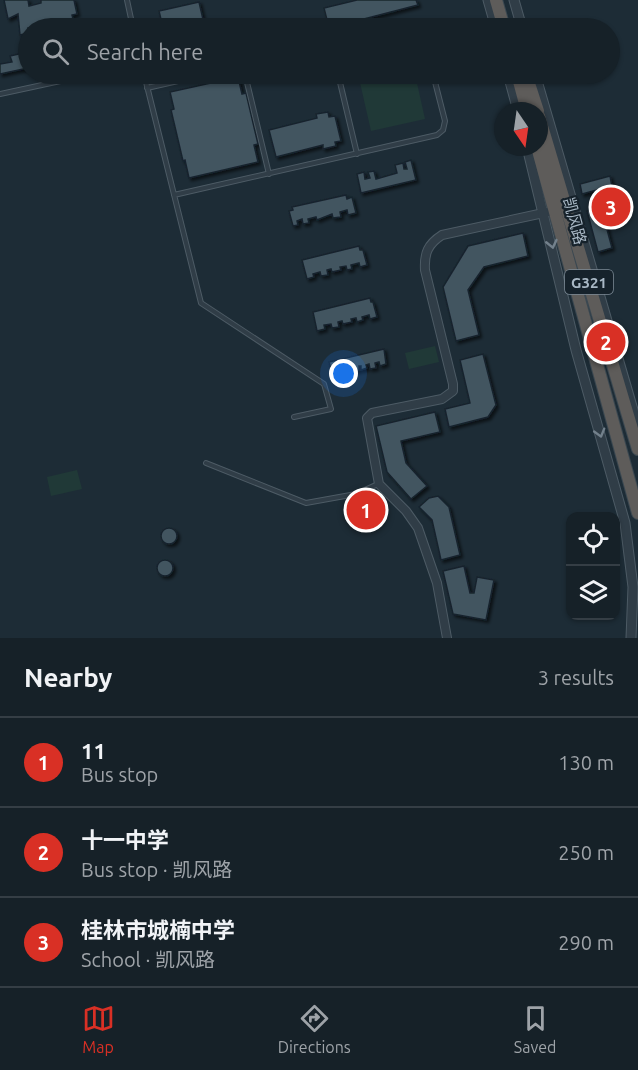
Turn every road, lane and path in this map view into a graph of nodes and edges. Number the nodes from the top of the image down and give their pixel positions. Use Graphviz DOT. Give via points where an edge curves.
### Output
graph roads {
  1 [pos="127,0"];
  2 [pos="488,0"];
  3 [pos="496,0"];
  4 [pos="505,0"];
  5 [pos="514,0"];
  6 [pos="131,18"];
  7 [pos="493,18"];
  8 [pos="501,18"];
  9 [pos="510,18"];
  10 [pos="519,18"];
  11 [pos="46,84"];
  12 [pos="146,84"];
  13 [pos="165,84"];
  14 [pos="247,84"];
  15 [pos="340,84"];
  16 [pos="438,84"];
  17 [pos="511,84"];
  18 [pos="520,84"];
  19 [pos="529,84"];
  20 [pos="538,84"];
  21 [pos="147,88"];
  22 [pos="0,94"];
  23 [pos="516,102"];
  24 [pos="525,102"];
  25 [pos="535,102"];
  26 [pos="548,145"];
  27 [pos="357,154"];
  28 [pos="530,156"];
  29 [pos="539,156"];
  30 [pos="269,174"];
  31 [pos="174,195"];
  32 [pos="567,207"];
  33 [pos="549,212"];
  34 [pos="294,417"];
  35 [pos="638,427"];
  36 [pos="638,449"];
  37 [pos="206,463"];
  38 [pos="379,484"];
  39 [pos="638,513"];
  40 [pos="447,638"];
  41 [pos="631,638"];
  1 -- 6 [label="lane"];
  2 -- 7 [label="street"];
  3 -- 8 [label="highway"];
  4 -- 9 [label="highway"];
  5 -- 10 [label="street"];
  11 -- 22 [label="lane"];
  12 -- 21 [label="lane"];
  13 -- 21 [label="lane"];
  14 -- 30 [label="lane"];
  15 -- 27 [label="lane"];
  16 -- 27 [label="lane" via="445,121 441,132"];
  17 -- 23 [label="street"];
  18 -- 24 [label="highway"];
  19 -- 25 [label="highway"];
  20 -- 35 [label="street"];
  21 -- 31 [label="lane"];
  26 -- 32 [label="highway, 凯风路 / G321"];
  27 -- 30 [label="lane"];
  28 -- 33 [label="street"];
  29 -- 33 [label="highway, 凯风路 / G321"];
  30 -- 31 [label="lane"];
  31 -- 34 [label="lane" via="201,303 324,384 332,409"];
  32 -- 33 [label="street"];
  32 -- 36 [label="highway, 凯风路 / G321"];
  33 -- 38 [label="street" via="442,235 429,245 425,270 453,391 442,399 368,416"];
  33 -- 39 [label="highway, 凯风路 / G321"];
  33 -- 41 [label="street, one-way" via="576,350 626,523 633,587"];
  37 -- 38 [label="lane" via="306,503 356,494"];
  38 -- 40 [label="street" via="418,528 437,582"];
}
